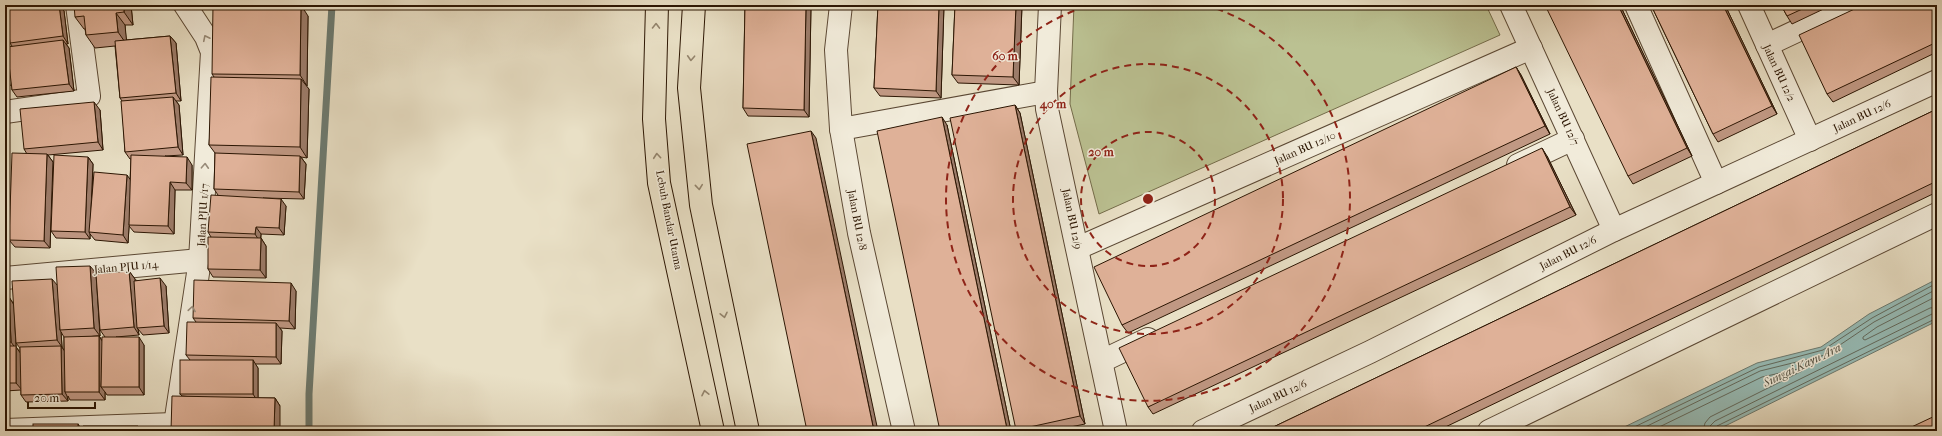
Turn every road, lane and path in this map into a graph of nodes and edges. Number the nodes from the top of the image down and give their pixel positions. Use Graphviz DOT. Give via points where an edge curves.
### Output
graph roads {
  1 [pos="77,5"];
  2 [pos="185,5"];
  3 [pos="657,5"];
  4 [pos="694,5"];
  5 [pos="841,5"];
  6 [pos="1050,5"];
  7 [pos="1511,5"];
  8 [pos="1636,5"];
  9 [pos="1748,5"];
  10 [pos="1852,5"];
  11 [pos="1767,45"];
  12 [pos="1531,48"];
  13 [pos="1937,82"];
  14 [pos="1046,92"];
  15 [pos="5,112"];
  16 [pos="841,129"];
  17 [pos="1573,139"];
  18 [pos="1810,140"];
  19 [pos="1501,173"];
  20 [pos="1716,183"];
  21 [pos="1937,214"];
  22 [pos="1614,230"];
  23 [pos="1078,248"];
  24 [pos="200,260"];
  25 [pos="5,278"];
  26 [pos="1166,331"];
  27 [pos="1102,361"];
  28 [pos="174,427"];
  29 [pos="5,430"];
  30 [pos="714,431"];
  31 [pos="748,431"];
  32 [pos="904,431"];
  33 [pos="1116,431"];
  34 [pos="1203,431"];
  35 [pos="1489,431"];
  1 -- 15 [label="street" via="89,96 82,101"];
  24 -- 2 [label="street, Jalan PJU 1/17, one-way" via="212,52 206,36"];
  30 -- 3 [label="main road, Lebuh Bandar Utama, one-way" via="659,183 654,119"];
  4 -- 31 [label="main road, one-way" via="689,88 701,205"];
  5 -- 16 [label="street, Jalan BU 12/8" via="836,50"];
  6 -- 14 [label="street, Jalan BU 12/9"];
  7 -- 12 [label="street, Jalan BU 12/7"];
  8 -- 20 [label="street"];
  9 -- 11 [label="street, Jalan BU 12/2"];
  10 -- 11 [label="street"];
  11 -- 18 [label="street, Jalan BU 12/2"];
  12 -- 17 [label="street, Jalan BU 12/7"];
  12 -- 23 [label="street, Jalan BU 12/10"];
  13 -- 18 [label="street, Jalan BU 12/6"];
  14 -- 16 [label="street"];
  14 -- 23 [label="street, Jalan BU 12/9" via="1047,109"];
  16 -- 32 [label="street, Jalan BU 12/8" via="859,233"];
  17 -- 19 [label="street"];
  17 -- 22 [label="street, Jalan BU 12/7"];
  18 -- 20 [label="street, Jalan BU 12/6"];
  20 -- 22 [label="street, Jalan BU 12/6"];
  21 -- 35 [label="street"];
  22 -- 34 [label="street, Jalan BU 12/6" via="1370,352"];
  23 -- 27 [label="street, Jalan BU 12/9"];
  24 -- 25 [label="street, Jalan PJU 1/14"];
  28 -- 24 [label="street, Jalan PJU 1/17, one-way"];
  26 -- 27 [label="street"];
  27 -- 33 [label="street, Jalan BU 12/9"];
  28 -- 29 [label="street"];
}
